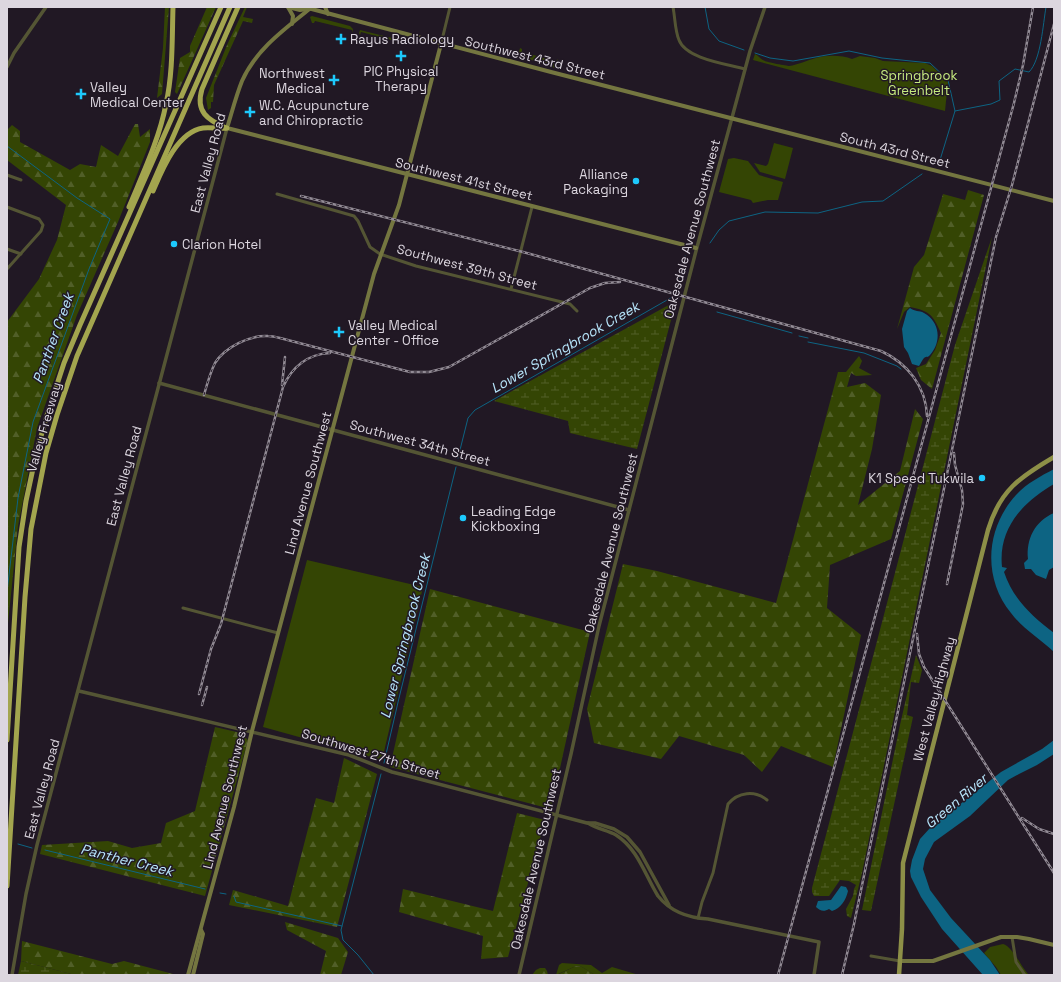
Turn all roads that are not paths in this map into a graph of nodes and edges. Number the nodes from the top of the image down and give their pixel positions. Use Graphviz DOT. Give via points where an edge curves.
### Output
graph roads {
  1 [pos="46,7"];
  2 [pos="174,7"];
  3 [pos="222,7"];
  4 [pos="230,7"];
  5 [pos="238,7"];
  6 [pos="288,7"];
  7 [pos="304,7"];
  8 [pos="325,7"];
  9 [pos="450,7"];
  10 [pos="673,7"];
  11 [pos="765,7"];
  12 [pos="311,8"];
  13 [pos="328,14"];
  14 [pos="292,24"];
  15 [pos="441,44"];
  16 [pos="7,66"];
  17 [pos="745,69"];
  18 [pos="732,119"];
  19 [pos="227,128"];
  20 [pos="7,175"];
  21 [pos="407,175"];
  22 [pos="21,180"];
  23 [pos="277,194"];
  24 [pos="1054,200"];
  25 [pos="7,207"];
  26 [pos="532,207"];
  27 [pos="125,222"];
  28 [pos="126,244"];
  29 [pos="696,248"];
  30 [pos="7,249"];
  31 [pos="21,254"];
  32 [pos="380,254"];
  33 [pos="7,269"];
  34 [pos="511,289"];
  35 [pos="577,311"];
  36 [pos="159,383"];
  37 [pos="332,430"];
  38 [pos="1054,456"];
  39 [pos="629,510"];
  40 [pos="20,553"];
  41 [pos="183,608"];
  42 [pos="278,634"];
  43 [pos="79,691"];
  44 [pos="252,731"];
  45 [pos="7,740"];
  46 [pos="767,800"];
  47 [pos="556,815"];
  48 [pos="7,886"];
  49 [pos="698,918"];
  50 [pos="201,930"];
  51 [pos="1012,937"];
  52 [pos="1054,945"];
  53 [pos="871,956"];
  54 [pos="900,961"];
  55 [pos="12,975"];
  56 [pos="188,975"];
  57 [pos="193,975"];
  58 [pos="519,975"];
  59 [pos="814,975"];
  60 [pos="900,975"];
  61 [pos="1025,975"];
  1 -- 16 [label="street"];
  2 -- 27 [label="highway" via="166,108 157,138 126,213"];
  3 -- 27 [label="highway, Valley Freeway"];
  3 -- 40 [label="highway" via="67,364 40,449"];
  4 -- 28 [label="highway, Valley Freeway"];
  5 -- 19 [label="highway" via="200,98 202,110 207,118"];
  6 -- 12 [label="main road" via="300,10"];
  6 -- 14 [label="main road" via="293,16"];
  7 -- 12 [label="main road"];
  8 -- 13 [label="main road"];
  9 -- 15 [label="street"];
  10 -- 17 [label="street" via="678,39 686,50 696,56"];
  11 -- 17 [label="street, Oakesdale Avenue Southwest"];
  12 -- 13 [label="main road, Southwest 43rd Street"];
  12 -- 14 [label="main road, East Valley Road"];
  13 -- 15 [label="main road, Southwest 43rd Street"];
  14 -- 19 [label="main road, East Valley Road" via="266,46 250,66 237,95"];
  15 -- 18 [label="main road, Southwest 43rd Street"];
  15 -- 21 [label="main road, Lind Avenue Southwest"];
  17 -- 18 [label="street, Oakesdale Avenue Southwest"];
  18 -- 24 [label="main road, South 43rd Street"];
  18 -- 29 [label="street, Oakesdale Avenue Southwest"];
  19 -- 21 [label="main road, Southwest 41st Street"];
  19 -- 28 [label="highway" via="201,128 182,138"];
  19 -- 36 [label="street, East Valley Road"];
  20 -- 22 [label="street"];
  21 -- 26 [label="main road, Southwest 41st Street"];
  21 -- 32 [label="main road, Lind Avenue Southwest" via="394,220"];
  23 -- 32 [label="street, Southwest 39th Street" via="354,216 370,247"];
  25 -- 31 [label="street" via="40,219 43,225 41,231"];
  26 -- 29 [label="main road, Southwest 41st Street"];
  26 -- 34 [label="street"];
  27 -- 40 [label="highway, Valley Freeway" via="69,351 52,398 32,474 22,526"];
  28 -- 48 [label="highway, Valley Freeway" via="71,373 51,434 38,491 25,590"];
  29 -- 39 [label="street, Oakesdale Avenue Southwest"];
  30 -- 31 [label="street"];
  31 -- 33 [label="street"];
  32 -- 34 [label="street, Southwest 39th Street" via="416,266"];
  32 -- 37 [label="main road, Lind Avenue Southwest"];
  34 -- 35 [label="street, Southwest 39th Street" via="570,304"];
  36 -- 37 [label="street, Southwest 34th Street"];
  36 -- 43 [label="street, East Valley Road"];
  37 -- 39 [label="street, Southwest 34th Street"];
  37 -- 42 [label="main road, Lind Avenue Southwest"];
  38 -- 54 [label="main road, West Valley Highway" via="1016,482 999,502 991,520 903,863"];
  39 -- 47 [label="street, Oakesdale Avenue Southwest" via="599,626"];
  40 -- 45 [label="highway, Valley Freeway"];
  41 -- 42 [label="street"];
  42 -- 44 [label="main road, Lind Avenue Southwest"];
  43 -- 44 [label="street, Southwest 27th Street"];
  43 -- 55 [label="street, East Valley Road" via="31,869"];
  44 -- 47 [label="street, Southwest 27th Street" via="349,755 408,776"];
  44 -- 50 [label="main road, Lind Avenue Southwest"];
  46 -- 49 [label="street" via="761,796 745,794 735,797 728,804 713,873"];
  47 -- 49 [label="street, Southwest 27th Street" via="595,823 623,834 640,852 669,905 684,915"];
  47 -- 58 [label="street, Oakesdale Avenue Southwest"];
  49 -- 59 [label="street, Southwest 27th Street" via="819,942"];
  50 -- 56 [label="main road, Lind Avenue Southwest" via="198,933"];
  50 -- 57 [label="main road, Lind Avenue Southwest" via="203,934"];
  51 -- 52 [label="main road"];
  51 -- 54 [label="main road" via="985,942 933,961"];
  51 -- 61 [label="street" via="1016,962"];
  53 -- 54 [label="street"];
  54 -- 60 [label="main road, West Valley Highway"];
}
